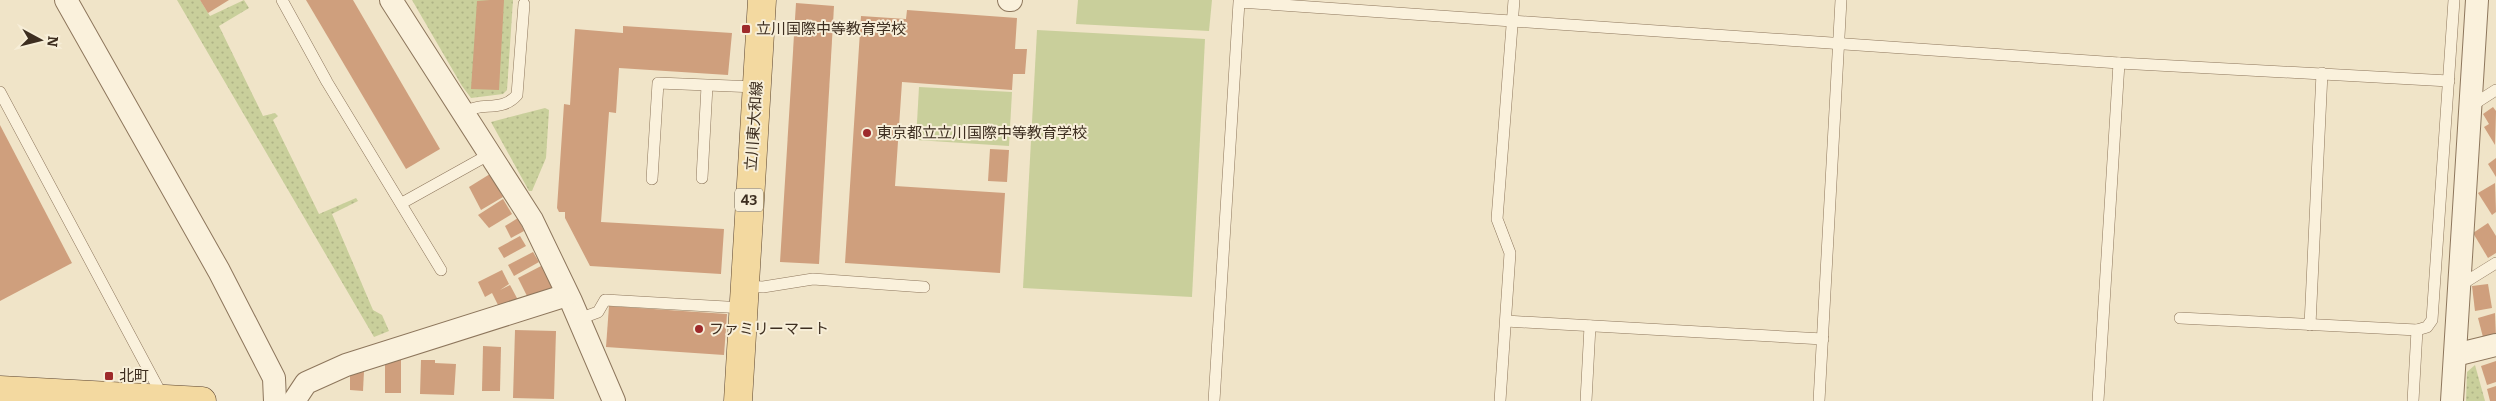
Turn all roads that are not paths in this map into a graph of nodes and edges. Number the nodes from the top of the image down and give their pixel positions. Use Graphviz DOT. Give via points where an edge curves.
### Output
graph roads {
  1 [pos="66,0"];
  2 [pos="282,0"];
  3 [pos="391,0"];
  4 [pos="762,0"];
  5 [pos="1514,0"];
  6 [pos="1842,0"];
  7 [pos="2454,0"];
  8 [pos="2477,0"];
  9 [pos="524,4"];
  10 [pos="1512,22"];
  11 [pos="1838,45"];
  12 [pos="2119,63"];
  13 [pos="2322,72"];
  14 [pos="2449,81"];
  15 [pos="708,86"];
  16 [pos="756,87"];
  17 [pos="2496,90"];
  18 [pos="0,92"];
  19 [pos="2471,106"];
  20 [pos="464,112"];
  21 [pos="490,154"];
  22 [pos="702,178"];
  23 [pos="652,179"];
  24 [pos="402,203"];
  25 [pos="2496,263"];
  26 [pos="441,270"];
  27 [pos="2459,286"];
  28 [pos="924,287"];
  29 [pos="567,295"];
  30 [pos="744,297"];
  31 [pos="2180,318"];
  32 [pos="579,320"];
  33 [pos="1506,321"];
  34 [pos="2310,325"];
  35 [pos="1590,326"];
  36 [pos="2417,330"];
  37 [pos="1823,339"];
  38 [pos="2496,344"];
  39 [pos="2455,355"];
  40 [pos="0,390"];
  41 [pos="89,398"];
  42 [pos="164,398"];
  43 [pos="202,401"];
  44 [pos="275,401"];
  45 [pos="294,401"];
  46 [pos="614,401"];
  47 [pos="738,401"];
  48 [pos="1214,401"];
  49 [pos="1500,401"];
  50 [pos="1586,401"];
  51 [pos="1819,401"];
  52 [pos="2098,401"];
  53 [pos="2413,401"];
  54 [pos="2452,401"];
  1 -- 44 [label="street" via="219,271 274,378"];
  2 -- 24 [label="lane" via="327,82"];
  3 -- 20 [label="street"];
  4 -- 16 [label="main road, 立川東大和線 / 43"];
  5 -- 10 [label="lane"];
  6 -- 11 [label="lane"];
  7 -- 14 [label="lane"];
  8 -- 19 [label="street"];
  9 -- 20 [label="lane" via="517,95 504,105 472,107"];
  10 -- 11 [label="lane"];
  10 -- 33 [label="lane" via="1497,219 1510,252"];
  10 -- 48 [label="lane" via="1239,2"];
  11 -- 12 [label="lane"];
  11 -- 37 [label="lane"];
  12 -- 13 [label="lane"];
  12 -- 52 [label="lane"];
  13 -- 14 [label="lane"];
  13 -- 34 [label="lane"];
  14 -- 36 [label="lane" via="2432,320"];
  15 -- 16 [label="lane"];
  15 -- 22 [label="lane"];
  15 -- 23 [label="lane" via="658,84"];
  16 -- 30 [label="main road, 立川東大和線 / 43"];
  17 -- 19 [label="lane"];
  18 -- 42 [label="lane"];
  19 -- 27 [label="street"];
  20 -- 21 [label="street"];
  21 -- 24 [label="lane"];
  21 -- 29 [label="street" via="532,220"];
  24 -- 26 [label="lane"];
  25 -- 27 [label="lane"];
  27 -- 39 [label="street"];
  28 -- 30 [label="lane" via="813,279 763,287"];
  29 -- 32 [label="street"];
  29 -- 45 [label="street" via="346,365 306,383"];
  30 -- 32 [label="lane" via="605,300 598,312"];
  30 -- 47 [label="main road, 立川東大和線 / 43"];
  31 -- 34 [label="lane"];
  32 -- 46 [label="street"];
  33 -- 35 [label="lane"];
  33 -- 49 [label="lane"];
  34 -- 36 [label="lane"];
  35 -- 37 [label="lane"];
  35 -- 50 [label="lane"];
  36 -- 53 [label="lane"];
  37 -- 51 [label="lane"];
  38 -- 39 [label="street"];
  39 -- 54 [label="street"];
  40 -- 41 [label="main road"];
  41 -- 42 [label="main road"];
  42 -- 43 [label="main road"];
}
